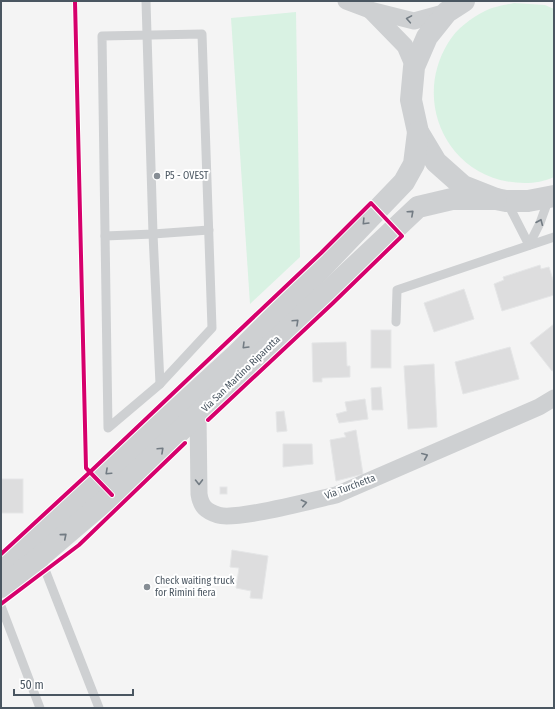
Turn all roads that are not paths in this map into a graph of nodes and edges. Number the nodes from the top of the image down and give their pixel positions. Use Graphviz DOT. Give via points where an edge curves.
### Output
graph roads {
  1 [pos="146,1"];
  2 [pos="346,1"];
  3 [pos="456,7"];
  4 [pos="370,10"];
  5 [pos="147,35"];
  6 [pos="414,67"];
  7 [pos="418,132"];
  8 [pos="552,197"];
  9 [pos="501,200"];
  10 [pos="209,230"];
  11 [pos="153,234"];
  12 [pos="105,236"];
  13 [pos="554,237"];
  14 [pos="529,245"];
  15 [pos="396,322"];
  16 [pos="160,384"];
  17 [pos="554,398"];
  18 [pos="198,415"];
  19 [pos="20,554"];
  20 [pos="1,565"];
  21 [pos="1,587"];
  22 [pos="1,606"];
  23 [pos="40,708"];
  24 [pos="99,708"];
  1 -- 5 [label="lane"];
  2 -- 4 [label="street"];
  3 -- 4 [label="street, one-way" via="414,21"];
  3 -- 6 [label="street" via="427,37"];
  4 -- 6 [label="street" via="405,46"];
  5 -- 10 [label="lane" via="202,34"];
  5 -- 11 [label="lane"];
  5 -- 12 [label="lane" via="102,36"];
  6 -- 7 [label="street" via="411,100"];
  7 -- 9 [label="street" via="436,162 463,186"];
  7 -- 19 [label="street, Via San Martino Riparotta, one-way" via="414,164 404,182 238,353"];
  8 -- 9 [label="street, Via San Martino Riparotta" via="528,202"];
  14 -- 8 [label="lane, one-way"];
  9 -- 14 [label="lane"];
  18 -- 9 [label="street, Via San Martino Riparotta, one-way" via="418,207 452,199"];
  10 -- 11 [label="lane"];
  10 -- 16 [label="lane" via="212,328"];
  11 -- 12 [label="lane"];
  11 -- 16 [label="lane"];
  12 -- 16 [label="lane" via="108,428"];
  13 -- 14 [label="lane"];
  14 -- 15 [label="lane" via="397,290"];
  18 -- 17 [label="street, Via Turchetta, one-way" via="200,503 205,509 219,516 236,516 336,495 539,407"];
  19 -- 18 [label="street, Via San Martino Riparotta, one-way" via="112,495"];
  19 -- 20 [label="street, Via San Martino Riparotta"];
  19 -- 21 [label="street, Via San Martino Riparotta"];
  19 -- 24 [label="lane"];
  22 -- 23 [label="lane"];
}
